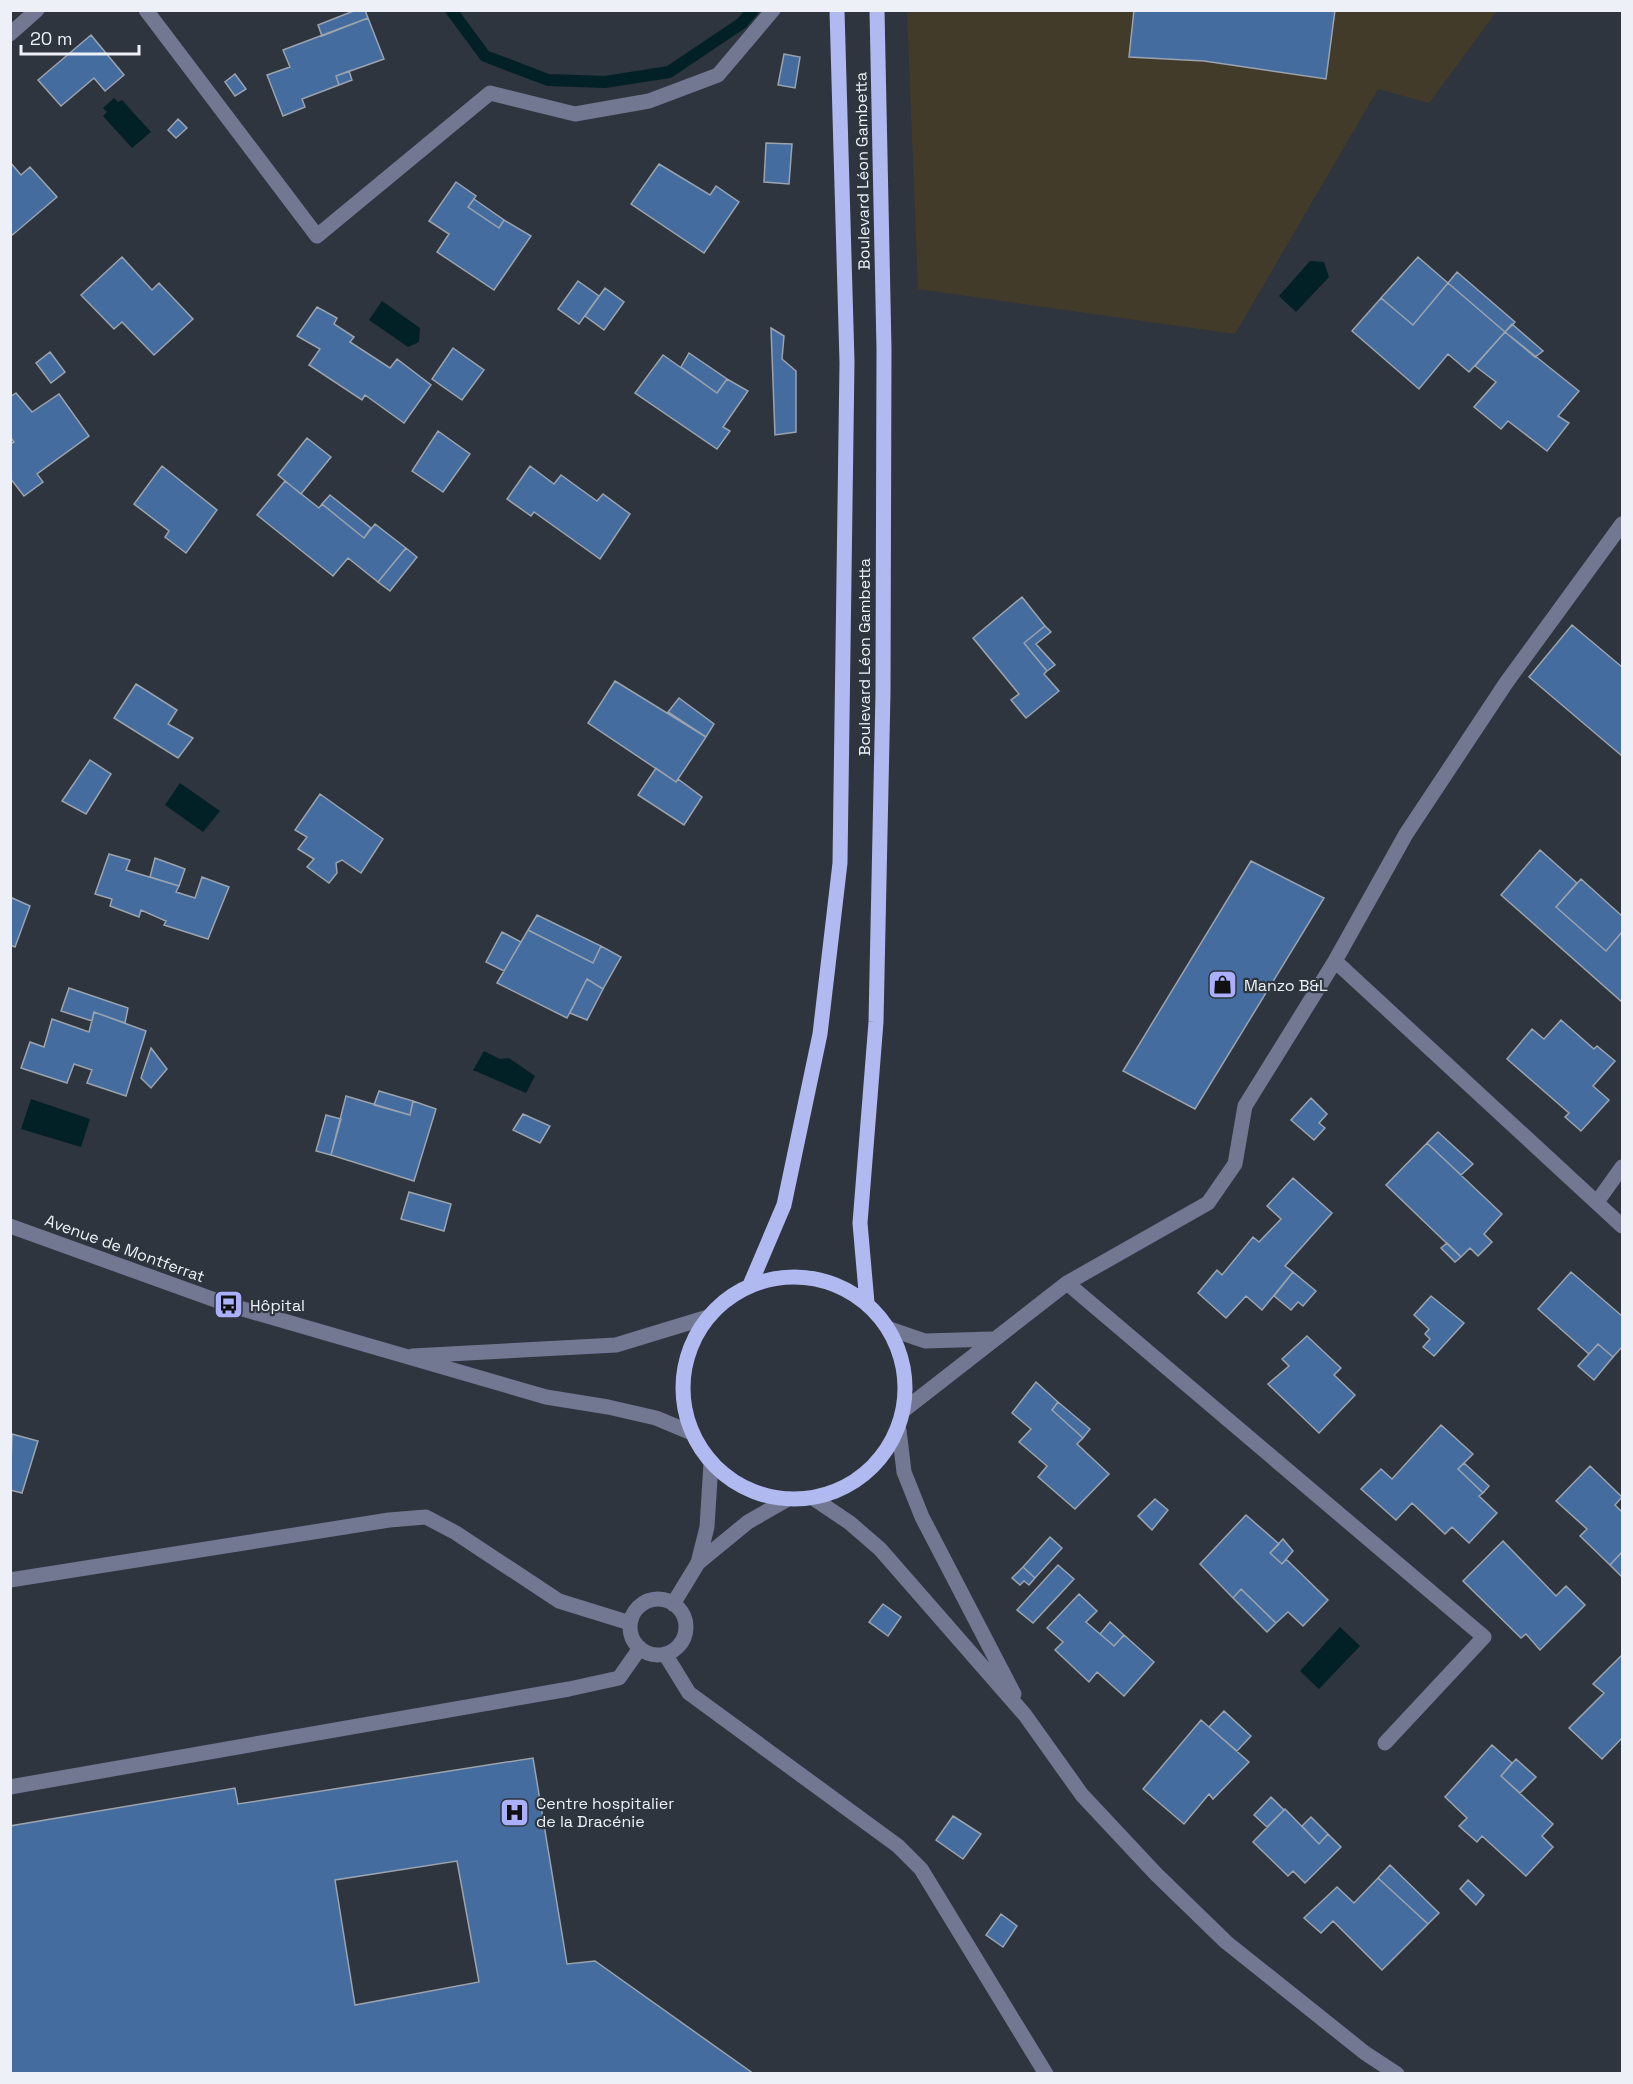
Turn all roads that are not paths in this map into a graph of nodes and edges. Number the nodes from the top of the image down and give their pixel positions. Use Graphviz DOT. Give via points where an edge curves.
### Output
graph roads {
  1 [pos="37,10"];
  2 [pos="146,10"];
  3 [pos="773,10"];
  4 [pos="837,10"];
  5 [pos="878,10"];
  6 [pos="10,34"];
  7 [pos="1623,524"];
  8 [pos="1335,961"];
  9 [pos="1623,1167"];
  10 [pos="1597,1202"];
  11 [pos="10,1226"];
  12 [pos="1623,1226"];
  13 [pos="1067,1283"];
  14 [pos="750,1285"];
  15 [pos="867,1303"];
  16 [pos="708,1317"];
  17 [pos="890,1329"];
  18 [pos="992,1339"];
  19 [pos="400,1356"];
  20 [pos="904,1410"];
  21 [pos="899,1430"];
  22 [pos="692,1433"];
  23 [pos="711,1462"];
  24 [pos="813,1498"];
  25 [pos="788,1499"];
  26 [pos="698,1563"];
  27 [pos="10,1580"];
  28 [pos="673,1604"];
  29 [pos="630,1623"];
  30 [pos="640,1648"];
  31 [pos="666,1654"];
  32 [pos="1025,1715"];
  33 [pos="1385,1743"];
  34 [pos="10,1787"];
  35 [pos="1046,2073"];
  36 [pos="1398,2073"];
  1 -- 6 [label="street"];
  2 -- 3 [label="street" via="317,236 490,93 575,114 649,101 718,75"];
  4 -- 14 [label="main road, Boulevard Léon Gambetta" via="847,362 840,863 820,1034 784,1205"];
  5 -- 15 [label="main road, Boulevard Léon Gambetta" via="884,350 883,692 876,1022 860,1222"];
  7 -- 8 [label="street" via="1506,682 1406,834"];
  8 -- 10 [label="street"];
  8 -- 13 [label="street" via="1245,1106 1234,1164 1208,1203"];
  9 -- 10 [label="street"];
  10 -- 12 [label="street"];
  11 -- 19 [label="street, Avenue de Montferrat" via="208,1298"];
  13 -- 18 [label="street"];
  13 -- 33 [label="street" via="1484,1637"];
  14 -- 15 [label="main road" via="780,1277 811,1277 841,1286"];
  14 -- 16 [label="main road" via="727,1298"];
  15 -- 17 [label="main road"];
  16 -- 19 [label="street" via="616,1345"];
  16 -- 22 [label="main road" via="692,1343 683,1373 684,1404"];
  17 -- 18 [label="street" via="925,1341"];
  17 -- 20 [label="main road" via="903,1364"];
  18 -- 20 [label="street"];
  19 -- 22 [label="street, Avenue de Montferrat" via="546,1397 656,1418"];
  20 -- 21 [label="main road"];
  21 -- 24 [label="main road" via="885,1454 865,1475 840,1490"];
  21 -- 32 [label="street" via="904,1472 922,1517"];
  22 -- 23 [label="main road"];
  23 -- 25 [label="main road" via="734,1482 760,1494"];
  23 -- 26 [label="street" via="707,1527"];
  24 -- 25 [label="main road"];
  24 -- 32 [label="street" via="880,1549"];
  25 -- 26 [label="street" via="748,1522"];
  26 -- 28 [label="street"];
  27 -- 29 [label="street" via="426,1517 559,1601"];
  28 -- 29 [label="street" via="665,1600 647,1601 633,1614"];
  28 -- 31 [label="street" via="684,1618 684,1636"];
  29 -- 30 [label="street" via="630,1632"];
  30 -- 31 [label="street" via="647,1653"];
  30 -- 34 [label="street" via="619,1678"];
  31 -- 35 [label="street" via="689,1692 898,1845 921,1869"];
  32 -- 36 [label="street" via="1082,1795 1226,1942 1365,2053"];
}
